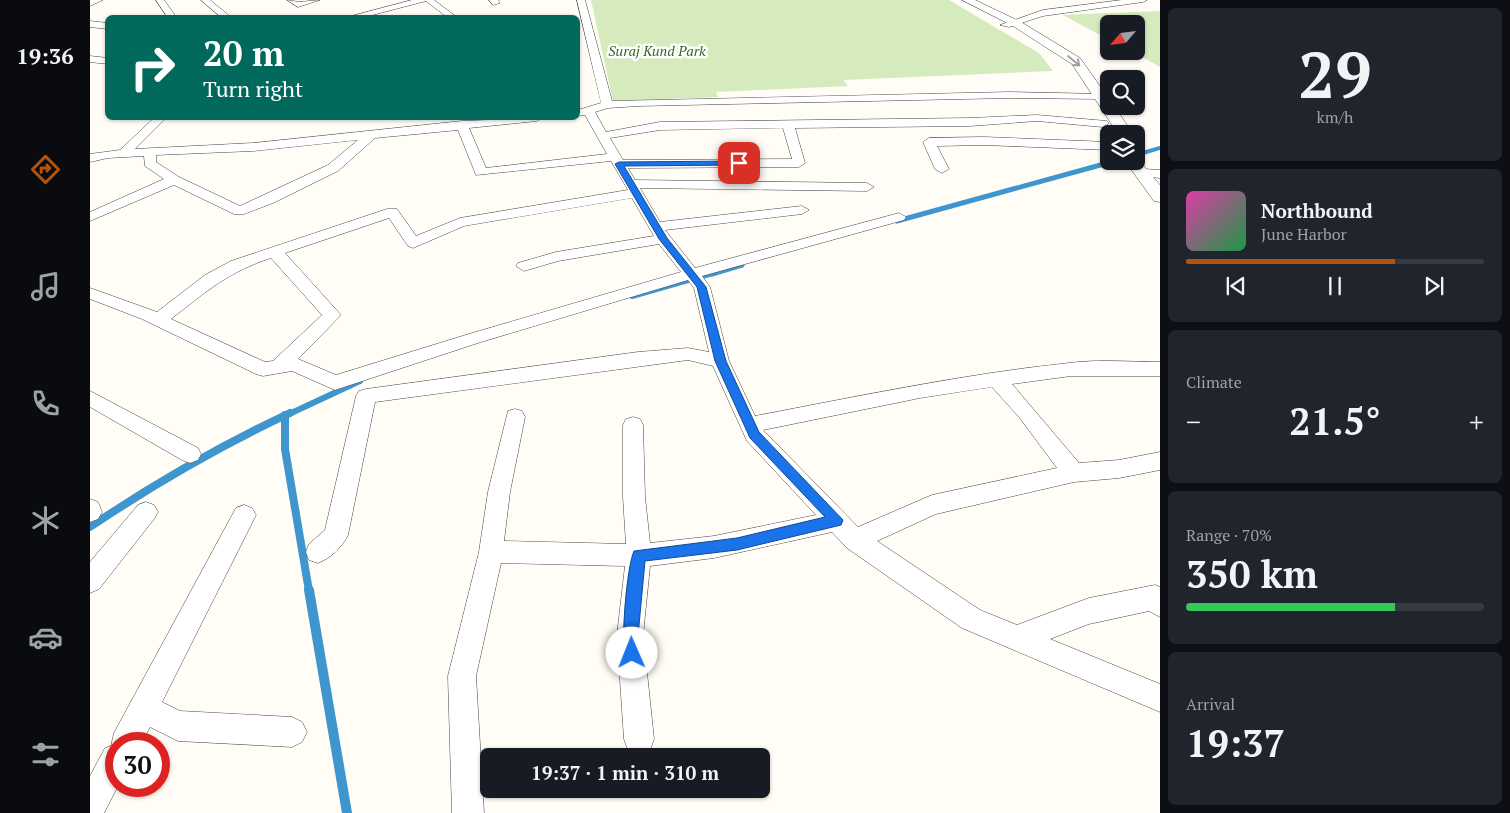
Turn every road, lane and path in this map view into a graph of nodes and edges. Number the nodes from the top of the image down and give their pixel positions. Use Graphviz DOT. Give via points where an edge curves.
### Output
graph roads {
  1 [pos="98,0"];
  2 [pos="160,0"];
  3 [pos="205,0"];
  4 [pos="291,0"];
  5 [pos="316,0"];
  6 [pos="422,0"];
  7 [pos="429,0"];
  8 [pos="580,0"];
  9 [pos="967,0"];
  10 [pos="1143,0"];
  11 [pos="90,3"];
  12 [pos="171,15"];
  13 [pos="224,15"];
  14 [pos="360,15"];
  15 [pos="450,15"];
  16 [pos="1008,23"];
  17 [pos="90,24"];
  18 [pos="105,26"];
  19 [pos="90,60"];
  20 [pos="105,61"];
  21 [pos="1100,95"];
  22 [pos="1084,96"];
  23 [pos="1100,96"];
  24 [pos="607,105"];
  25 [pos="583,113"];
  26 [pos="158,120"];
  27 [pos="516,120"];
  28 [pos="788,124"];
  29 [pos="462,125"];
  30 [pos="1105,125"];
  31 [pos="1100,127"];
  32 [pos="371,135"];
  33 [pos="602,136"];
  34 [pos="1100,146"];
  35 [pos="150,151"];
  36 [pos="125,152"];
  37 [pos="90,158"];
  38 [pos="617,160"];
  39 [pos="1145,163"];
  40 [pos="942,169"];
  41 [pos="174,180"];
  42 [pos="867,187"];
  43 [pos="634,189"];
  44 [pos="1160,196"];
  45 [pos="802,210"];
  46 [pos="90,217"];
  47 [pos="899,217"];
  48 [pos="659,233"];
  49 [pos="274,251"];
  50 [pos="524,266"];
  51 [pos="695,278"];
  52 [pos="90,293"];
  53 [pos="158,320"];
  54 [pos="720,361"];
  55 [pos="279,366"];
  56 [pos="1160,369"];
  57 [pos="996,379"];
  58 [pos="90,398"];
  59 [pos="514,417"];
  60 [pos="633,425"];
  61 [pos="750,425"];
  62 [pos="190,454"];
  63 [pos="1160,461"];
  64 [pos="1074,473"];
  65 [pos="146,512"];
  66 [pos="244,515"];
  67 [pos="837,520"];
  68 [pos="855,540"];
  69 [pos="318,552"];
  70 [pos="490,552"];
  71 [pos="639,555"];
  72 [pos="90,581"];
  73 [pos="1160,604"];
  74 [pos="1018,638"];
  75 [pos="1160,698"];
  76 [pos="144,708"];
  77 [pos="131,732"];
  78 [pos="292,732"];
  79 [pos="639,739"];
  80 [pos="105,780"];
  81 [pos="90,808"];
  82 [pos="468,813"];
  1 -- 11 [label="street"];
  2 -- 12 [label="street"];
  3 -- 13 [label="street"];
  4 -- 5 [label="street" via="298,4"];
  6 -- 14 [label="street"];
  7 -- 15 [label="street"];
  8 -- 24 [label="street"];
  9 -- 16 [label="street"];
  10 -- 16 [label="street" via="1042,13"];
  16 -- 21 [label="street, one-way" via="1076,61"];
  16 -- 22 [label="street" via="1059,62"];
  17 -- 18 [label="street"];
  19 -- 20 [label="street"];
  22 -- 23 [label="street"];
  22 -- 24 [label="street" via="765,99"];
  22 -- 30 [label="street"];
  24 -- 25 [label="street"];
  25 -- 33 [label="street"];
  26 -- 36 [label="street"];
  27 -- 29 [label="street"];
  28 -- 31 [label="street" via="1037,118"];
  28 -- 33 [label="street" via="660,126"];
  28 -- 38 [label="street" via="798,163"];
  29 -- 32 [label="street"];
  29 -- 38 [label="street" via="481,172"];
  32 -- 35 [label="street" via="253,147"];
  32 -- 41 [label="street" via="333,168 239,211"];
  33 -- 38 [label="street"];
  34 -- 40 [label="street" via="928,142"];
  35 -- 36 [label="street"];
  35 -- 41 [label="street" via="150,163"];
  36 -- 37 [label="street"];
  38 -- 43 [label="street"];
  39 -- 44 [label="street"];
  41 -- 46 [label="street"];
  42 -- 43 [label="street"];
  43 -- 48 [label="street"];
  43 -- 49 [label="street" via="460,222 413,244 392,212"];
  45 -- 48 [label="street"];
  47 -- 51 [label="street"];
  48 -- 50 [label="street"];
  48 -- 51 [label="street"];
  49 -- 53 [label="street" via="237,264"];
  49 -- 55 [label="street" via="332,315"];
  51 -- 54 [label="street"];
  51 -- 55 [label="street" via="468,339 335,383 294,364"];
  52 -- 53 [label="street"];
  53 -- 55 [label="street" via="263,369"];
  54 -- 61 [label="street"];
  54 -- 69 [label="street" via="688,354 366,396 336,535"];
  56 -- 57 [label="street" via="1071,369"];
  57 -- 61 [label="street"];
  57 -- 64 [label="street"];
  58 -- 62 [label="street"];
  59 -- 70 [label="street"];
  60 -- 71 [label="street"];
  61 -- 67 [label="street" via="754,434"];
  63 -- 64 [label="street"];
  64 -- 68 [label="street" via="932,505"];
  65 -- 72 [label="street"];
  66 -- 76 [label="street"];
  67 -- 68 [label="street"];
  67 -- 71 [label="street" via="737,544"];
  68 -- 74 [label="street" via="971,619"];
  70 -- 71 [label="street"];
  70 -- 82 [label="street" via="462,676"];
  71 -- 79 [label="street" via="630,636"];
  73 -- 74 [label="street" via="1155,597 1088,611"];
  74 -- 75 [label="street"];
  76 -- 77 [label="street"];
  76 -- 78 [label="street" via="178,726"];
  80 -- 81 [label="street"];
}
